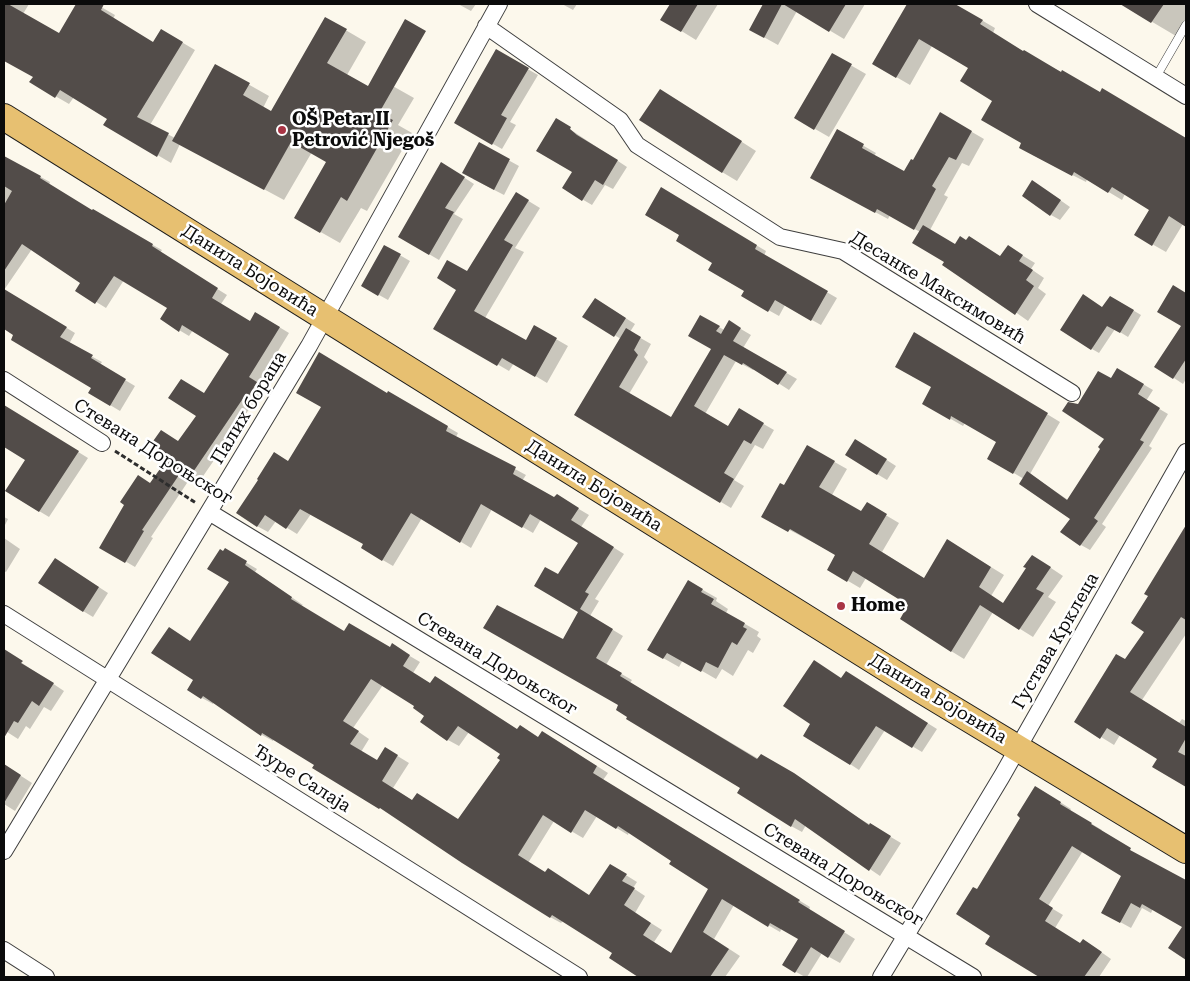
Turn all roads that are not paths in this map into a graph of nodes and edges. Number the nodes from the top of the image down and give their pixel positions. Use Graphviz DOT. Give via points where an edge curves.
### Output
graph roads {
  1 [pos="498,4"];
  2 [pos="1037,4"];
  3 [pos="1186,25"];
  4 [pos="486,26"];
  5 [pos="1156,77"];
  6 [pos="1186,96"];
  7 [pos="4,117"];
  8 [pos="325,318"];
  9 [pos="4,380"];
  10 [pos="1072,392"];
  11 [pos="102,443"];
  12 [pos="1186,452"];
  13 [pos="209,512"];
  14 [pos="4,614"];
  15 [pos="107,679"];
  16 [pos="1018,748"];
  17 [pos="1186,850"];
  18 [pos="4,851"];
  19 [pos="906,936"];
  20 [pos="4,950"];
  21 [pos="46,977"];
  22 [pos="579,977"];
  23 [pos="882,977"];
  24 [pos="973,977"];
  1 -- 4 [label="street, Палих бораца"];
  2 -- 5 [label="street"];
  3 -- 5 [label="lane"];
  4 -- 8 [label="street, Палих бораца"];
  4 -- 10 [label="street, Десанке Максимовић" via="620,120 637,145 780,237 842,251"];
  5 -- 6 [label="street"];
  7 -- 8 [label="main road, Данила Бојовића"];
  8 -- 13 [label="street, Палих бораца"];
  8 -- 16 [label="main road, Данила Бојовића"];
  9 -- 11 [label="street, Стевана Дороњског"];
  12 -- 16 [label="street, Густава Крклеца"];
  13 -- 15 [label="street, Палих бораца"];
  13 -- 19 [label="street, Стевана Дороњског"];
  14 -- 15 [label="street, Ђуре Салаја"];
  15 -- 18 [label="street, Палих бораца"];
  15 -- 22 [label="street, Ђуре Салаја"];
  16 -- 17 [label="main road, Данила Бојовића"];
  16 -- 19 [label="street, Густава Крклеца"];
  19 -- 23 [label="street, Густава Крклеца"];
  19 -- 24 [label="street, Стевана Дороњског"];
  20 -- 21 [label="street"];
}
